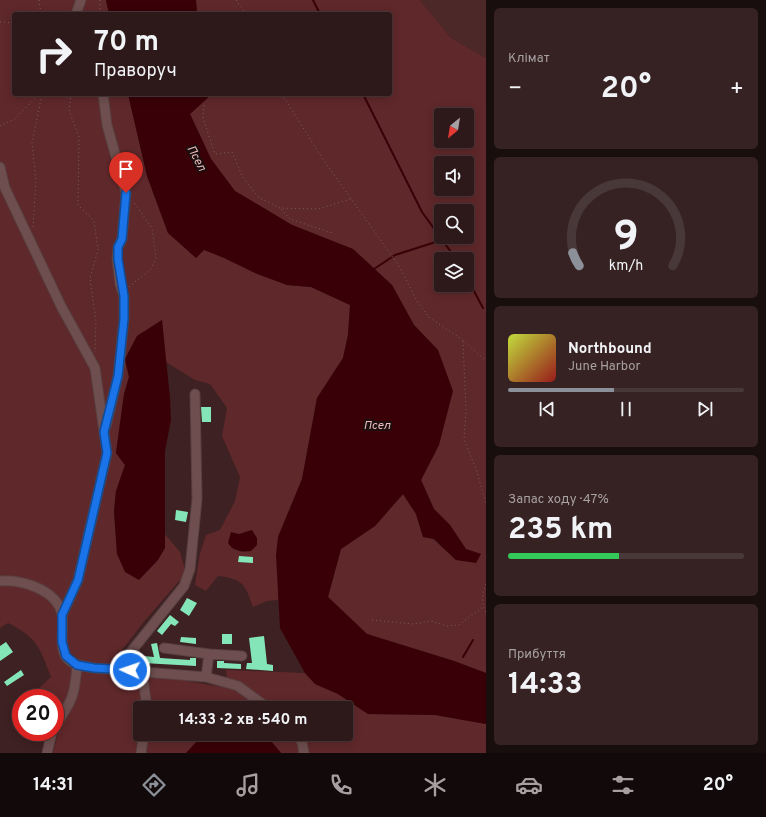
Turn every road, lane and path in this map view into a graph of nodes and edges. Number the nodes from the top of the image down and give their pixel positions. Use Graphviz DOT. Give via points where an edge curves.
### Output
graph roads {
  1 [pos="39,0"];
  2 [pos="81,0"];
  3 [pos="100,0"];
  4 [pos="236,0"];
  5 [pos="41,12"];
  6 [pos="77,12"];
  7 [pos="100,12"];
  8 [pos="245,12"];
  9 [pos="0,22"];
  10 [pos="12,23"];
  11 [pos="37,96"];
  12 [pos="42,96"];
  13 [pos="71,96"];
  14 [pos="103,96"];
  15 [pos="283,96"];
  16 [pos="204,105"];
  17 [pos="0,126"];
  18 [pos="0,167"];
  19 [pos="126,193"];
  20 [pos="352,198"];
  21 [pos="280,208"];
  22 [pos="33,227"];
  23 [pos="332,233"];
  24 [pos="124,296"];
  25 [pos="463,340"];
  26 [pos="95,353"];
  27 [pos="486,361"];
  28 [pos="195,394"];
  29 [pos="104,432"];
  30 [pos="486,504"];
  31 [pos="0,581"];
  32 [pos="486,584"];
  33 [pos="483,607"];
  34 [pos="486,612"];
  35 [pos="62,615"];
  36 [pos="372,620"];
  37 [pos="164,648"];
  38 [pos="209,654"];
  39 [pos="242,656"];
  40 [pos="77,665"];
  41 [pos="117,669"];
  42 [pos="142,671"];
  43 [pos="206,677"];
  44 [pos="147,701"];
  45 [pos="258,701"];
  46 [pos="64,713"];
  47 [pos="50,741"];
  48 [pos="143,741"];
  49 [pos="301,741"];
  50 [pos="47,753"];
  51 [pos="141,753"];
  52 [pos="304,753"];
  1 -- 5 [label="path"];
  2 -- 6 [label="street"];
  3 -- 7 [label="path"];
  4 -- 8 [label="path"];
  9 -- 10 [label="path"];
  11 -- 17 [label="path" via="15,119"];
  12 -- 22 [label="path" via="32,143 36,182"];
  13 -- 26 [label="path" via="69,110 79,138 78,205 94,221 98,250 90,278 96,321"];
  14 -- 19 [label="street" via="107,125"];
  15 -- 20 [label="path" via="320,155"];
  16 -- 21 [label="path" via="203,118 215,154 232,152 242,176 258,197"];
  18 -- 29 [label="street" via="5,188 61,306 95,368"];
  19 -- 24 [label="street" via="122,239 118,247"];
  19 -- 24 [label="path" via="152,228 156,258 151,269 129,287"];
  20 -- 21 [label="path" via="318,209"];
  20 -- 25 [label="path" via="394,260 418,303 430,318"];
  21 -- 23 [label="path" via="290,219"];
  24 -- 29 [label="street" via="118,376"];
  25 -- 27 [label="path"];
  25 -- 30 [label="path" via="466,410 464,438"];
  28 -- 41 [label="street" via="197,499 190,569 184,586"];
  29 -- 35 [label="street" via="107,453 78,580"];
  31 -- 35 [label="street" via="26,583 40,589 60,607"];
  32 -- 33 [label="path" via="482,593"];
  33 -- 34 [label="path"];
  33 -- 36 [label="path" via="459,625 447,626 431,621 413,624"];
  35 -- 40 [label="street" via="62,642 66,656"];
  37 -- 38 [label="street"];
  38 -- 39 [label="street"];
  38 -- 43 [label="street"];
  40 -- 41 [label="street"];
  40 -- 46 [label="street" via="76,688"];
  41 -- 42 [label="street"];
  42 -- 43 [label="street"];
  42 -- 44 [label="street"];
  43 -- 45 [label="street" via="238,686"];
  47 -- 50 [label="street"];
  48 -- 51 [label="street"];
  49 -- 52 [label="street"];
}
